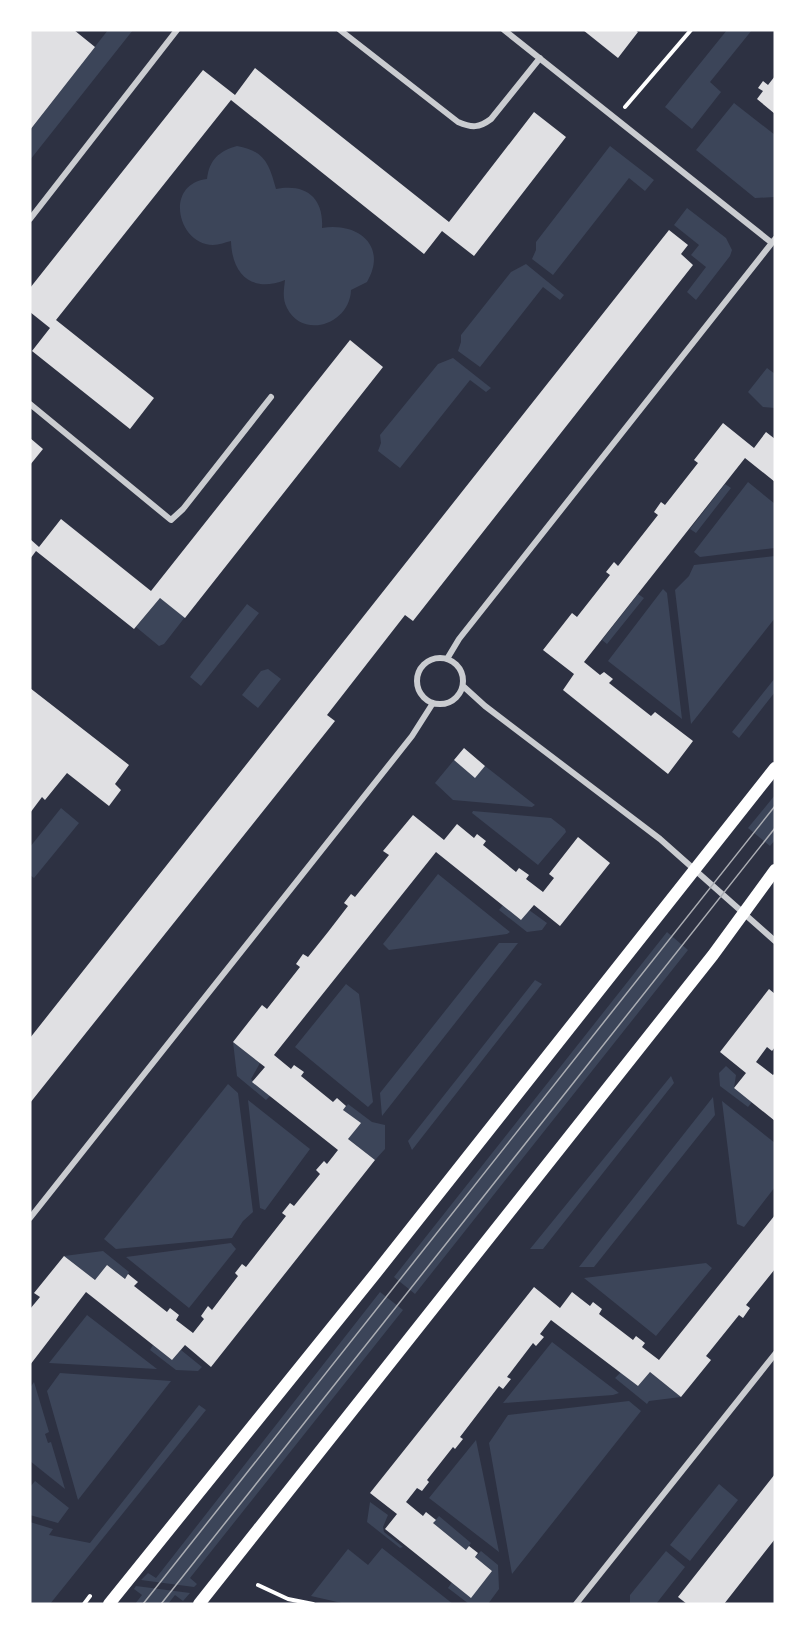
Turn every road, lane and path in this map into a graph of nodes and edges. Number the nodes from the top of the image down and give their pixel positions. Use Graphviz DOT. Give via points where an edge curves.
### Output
graph roads {
  1 [pos="177,30"];
  2 [pos="340,30"];
  3 [pos="504,30"];
  4 [pos="691,30"];
  5 [pos="540,58"];
  6 [pos="615,118"];
  7 [pos="30,219"];
  8 [pos="773,241"];
  9 [pos="271,397"];
  10 [pos="30,404"];
  11 [pos="447,659"];
  12 [pos="463,686"];
  13 [pos="433,703"];
  14 [pos="775,768"];
  15 [pos="694,870"];
  16 [pos="775,870"];
  17 [pos="743,912"];
  18 [pos="775,940"];
  19 [pos="30,1218"];
  20 [pos="775,1354"];
  21 [pos="258,1585"];
  22 [pos="109,1604"];
  23 [pos="199,1604"];
  24 [pos="313,1604"];
  25 [pos="576,1604"];
  1 -- 7 [label="street"];
  2 -- 5 [label="street" via="471,128 492,119"];
  3 -- 5 [label="street"];
  4 -- 6 [label="path"];
  5 -- 6 [label="street"];
  6 -- 8 [label="street"];
  8 -- 11 [label="street"];
  9 -- 10 [label="street" via="171,520"];
  11 -- 12 [label="street" via="462,673"];
  11 -- 13 [label="street" via="424,664 417,678 421,693"];
  12 -- 13 [label="street" via="455,699"];
  12 -- 15 [label="street" via="660,839"];
  13 -- 19 [label="street" via="412,736"];
  14 -- 15 [label="main road"];
  15 -- 17 [label="street"];
  15 -- 22 [label="main road"];
  16 -- 17 [label="main road"];
  17 -- 18 [label="street"];
  17 -- 23 [label="main road"];
  20 -- 25 [label="street"];
  21 -- 24 [label="path" via="288,1599"];
}
